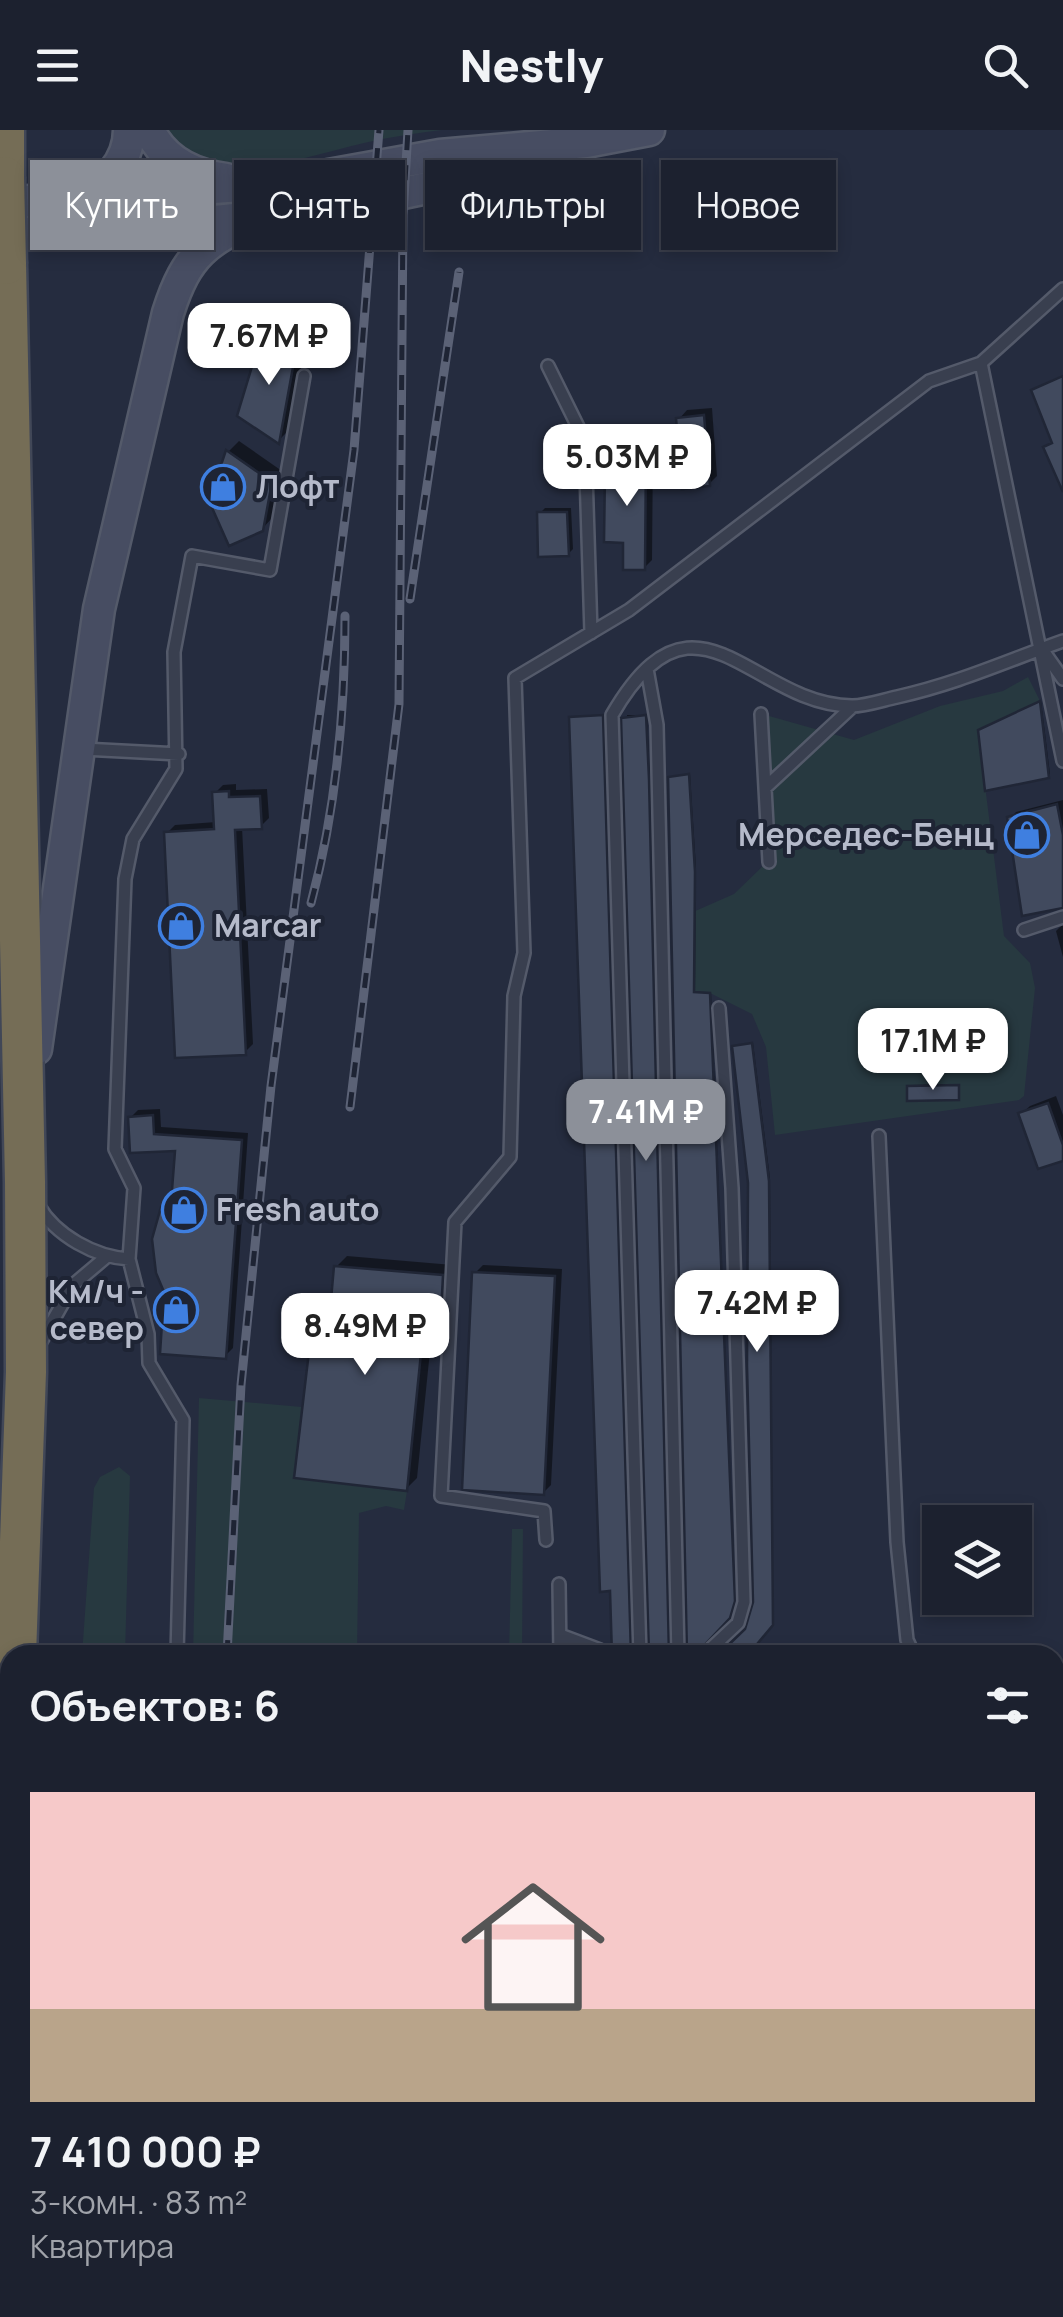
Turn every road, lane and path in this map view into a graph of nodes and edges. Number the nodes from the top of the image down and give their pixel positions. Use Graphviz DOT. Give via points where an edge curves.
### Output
graph roads {
  1 [pos="4,130"];
  2 [pos="129,130"];
  3 [pos="149,130"];
  4 [pos="649,130"];
  5 [pos="586,142"];
  6 [pos="122,160"];
  7 [pos="405,161"];
  8 [pos="234,178"];
  9 [pos="2,190"];
  10 [pos="405,192"];
  11 [pos="30,197"];
  12 [pos="234,219"];
  13 [pos="234,230"];
  14 [pos="3,249"];
  15 [pos="1063,288"];
  16 [pos="981,363"];
  17 [pos="548,366"];
  18 [pos="304,376"];
  19 [pos="591,633"];
  20 [pos="1063,642"];
  21 [pos="1042,649"];
  22 [pos="648,669"];
  23 [pos="1063,679"];
  24 [pos="853,706"];
  25 [pos="761,714"];
  26 [pos="77,748"];
  27 [pos="179,754"];
  28 [pos="1063,761"];
  29 [pos="765,788"];
  30 [pos="769,862"];
  31 [pos="1063,918"];
  32 [pos="1024,930"];
  33 [pos="718,1008"];
  34 [pos="879,1136"];
  35 [pos="24,1142"];
  36 [pos="25,1182"];
  37 [pos="105,1258"];
  38 [pos="129,1259"];
  39 [pos="26,1372"];
  40 [pos="546,1540"];
  41 [pos="559,1584"];
  42 [pos="560,1635"];
  43 [pos="16,1645"];
  44 [pos="176,1645"];
  45 [pos="560,1645"];
  46 [pos="587,1645"];
  47 [pos="640,1645"];
  48 [pos="678,1645"];
  49 [pos="715,1645"];
  50 [pos="909,1645"];
  1 -- 9 [label="highway"];
  2 -- 6 [label="main road"];
  3 -- 8 [label="main road" via="157,146 197,174"];
  4 -- 5 [label="main road"];
  5 -- 7 [label="main road"];
  5 -- 10 [label="main road" via="455,184"];
  9 -- 11 [label="main road"];
  9 -- 14 [label="highway, bridge"];
  12 -- 14 [label="main road"];
  13 -- 26 [label="main road" via="202,246 175,290 98,609"];
  14 -- 35 [label="highway"];
  15 -- 16 [label="lane"];
  16 -- 19 [label="lane" via="929,381"];
  16 -- 21 [label="lane"];
  17 -- 19 [label="lane" via="585,441"];
  18 -- 27 [label="lane" via="270,570 192,556 174,652"];
  19 -- 40 [label="lane" via="515,678 524,953 514,996 510,1157 455,1222 440,1496 544,1511"];
  20 -- 21 [label="lane"];
  21 -- 23 [label="lane"];
  21 -- 24 [label="lane" via="960,683"];
  21 -- 28 [label="lane"];
  22 -- 24 [label="lane" via="664,655 705,646 763,671 798,696"];
  22 -- 47 [label="lane" via="631,682 612,715"];
  22 -- 48 [label="lane" via="657,725"];
  24 -- 29 [label="lane"];
  25 -- 29 [label="lane"];
  26 -- 27 [label="lane"];
  26 -- 35 [label="main road"];
  27 -- 38 [label="lane" via="132,839 125,879 115,1149 134,1188"];
  29 -- 30 [label="lane"];
  31 -- 32 [label="lane"];
  33 -- 49 [label="lane" via="732,1188 744,1602 738,1623"];
  34 -- 50 [label="lane" via="896,1542"];
  35 -- 36 [label="highway"];
  36 -- 37 [label="lane" via="42,1212"];
  36 -- 39 [label="highway"];
  37 -- 38 [label="lane"];
  37 -- 39 [label="lane" via="73,1286"];
  38 -- 44 [label="lane" via="149,1363 183,1420"];
  39 -- 43 [label="highway"];
  41 -- 42 [label="lane"];
  42 -- 45 [label="lane"];
  42 -- 46 [label="lane"];
}
